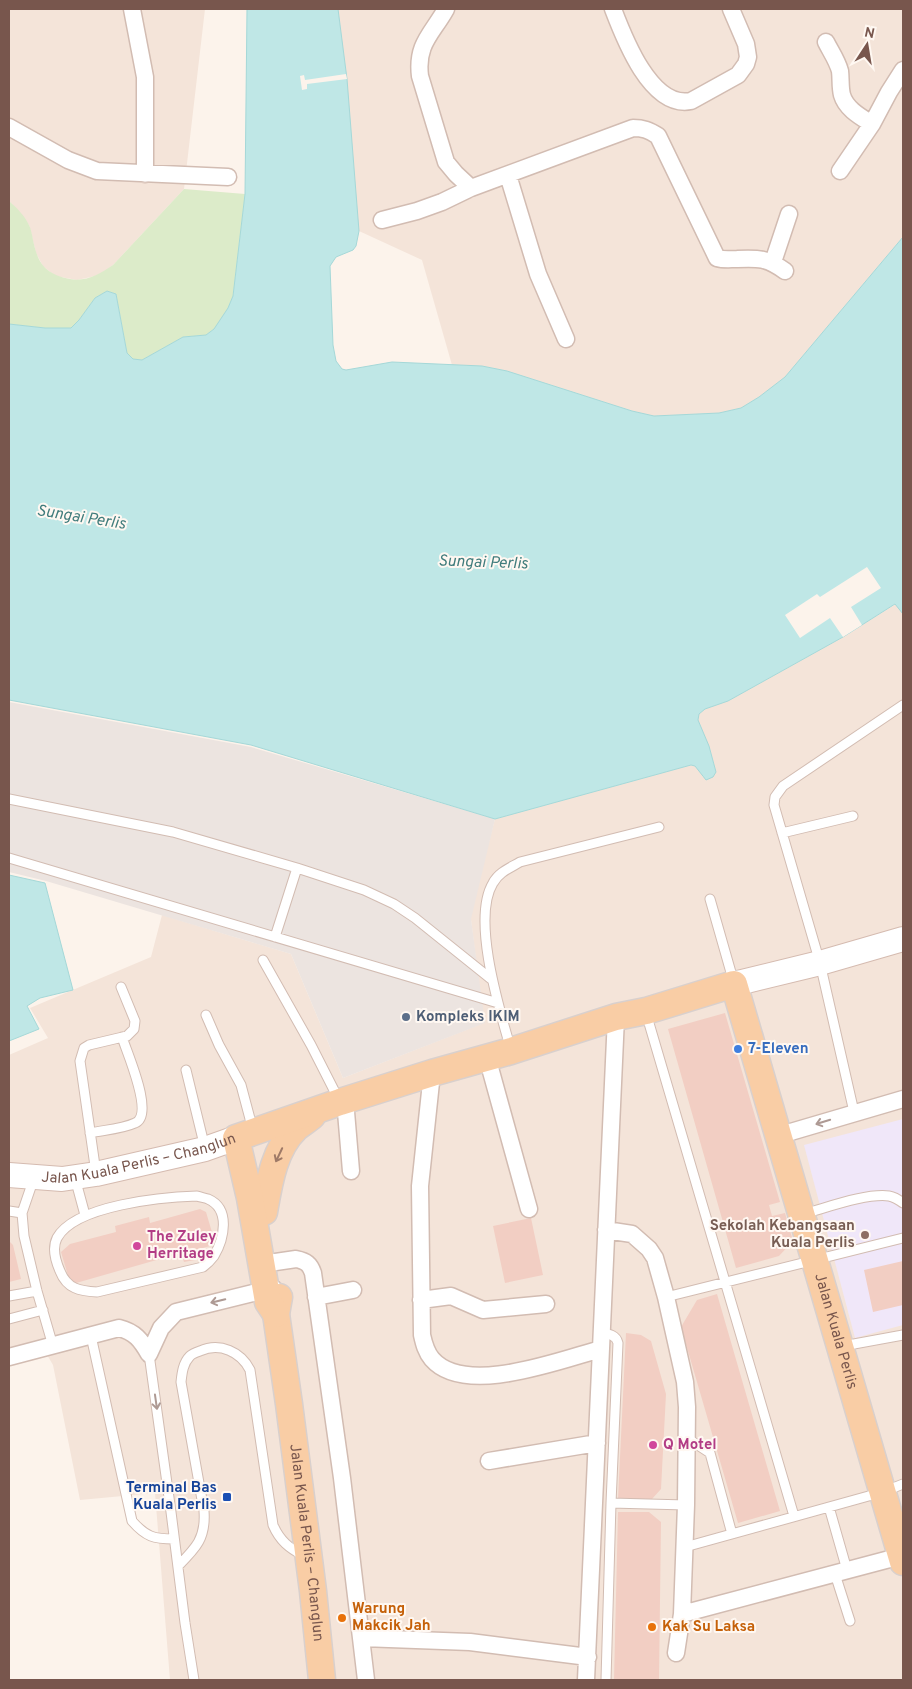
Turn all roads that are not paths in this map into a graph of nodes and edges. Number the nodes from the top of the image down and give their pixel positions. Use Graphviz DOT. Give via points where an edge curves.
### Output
graph roads {
  1 [pos="132,9"];
  2 [pos="446,9"];
  3 [pos="613,9"];
  4 [pos="731,9"];
  5 [pos="826,42"];
  6 [pos="903,70"];
  7 [pos="872,124"];
  8 [pos="9,127"];
  9 [pos="840,171"];
  10 [pos="145,174"];
  11 [pos="508,175"];
  12 [pos="228,177"];
  13 [pos="471,188"];
  14 [pos="788,214"];
  15 [pos="382,220"];
  16 [pos="566,339"];
  17 [pos="903,705"];
  18 [pos="9,799"];
  19 [pos="853,816"];
  20 [pos="659,826"];
  21 [pos="782,833"];
  22 [pos="9,858"];
  23 [pos="297,868"];
  24 [pos="710,899"];
  25 [pos="275,937"];
  26 [pos="902,945"];
  27 [pos="263,960"];
  28 [pos="820,963"];
  29 [pos="491,979"];
  30 [pos="734,984"];
  31 [pos="121,988"];
  32 [pos="498,1003"];
  33 [pos="646,1010"];
  34 [pos="206,1015"];
  35 [pos="616,1017"];
  36 [pos="122,1037"];
  37 [pos="499,1054"];
  38 [pos="186,1070"];
  39 [pos="432,1073"];
  40 [pos="903,1099"];
  41 [pos="336,1103"];
  42 [pos="854,1112"];
  43 [pos="90,1133"];
  44 [pos="246,1135"];
  45 [pos="777,1136"];
  46 [pos="205,1149"];
  47 [pos="351,1171"];
  48 [pos="9,1174"];
  49 [pos="86,1176"];
  50 [pos="34,1178"];
  51 [pos="903,1203"];
  52 [pos="529,1209"];
  53 [pos="9,1211"];
  54 [pos="264,1212"];
  55 [pos="22,1213"];
  56 [pos="801,1214"];
  57 [pos="85,1215"];
  58 [pos="606,1230"];
  59 [pos="903,1238"];
  60 [pos="815,1260"];
  61 [pos="270,1276"];
  62 [pos="725,1282"];
  63 [pos="353,1290"];
  64 [pos="36,1291"];
  65 [pos="9,1296"];
  66 [pos="316,1297"];
  67 [pos="666,1297"];
  68 [pos="422,1300"];
  69 [pos="546,1304"];
  70 [pos="43,1310"];
  71 [pos="9,1320"];
  72 [pos="903,1335"];
  73 [pos="91,1336"];
  74 [pos="601,1341"];
  75 [pos="54,1346"];
  76 [pos="840,1347"];
  77 [pos="149,1354"];
  78 [pos="9,1357"];
  79 [pos="687,1438"];
  80 [pos="597,1443"];
  81 [pos="489,1461"];
  82 [pos="893,1488"];
  83 [pos="611,1503"];
  84 [pos="686,1505"];
  85 [pos="829,1507"];
  86 [pos="794,1516"];
  87 [pos="732,1534"];
  88 [pos="174,1539"];
  89 [pos="685,1547"];
  90 [pos="309,1559"];
  91 [pos="902,1559"];
  92 [pos="178,1566"];
  93 [pos="841,1572"];
  94 [pos="682,1614"];
  95 [pos="850,1621"];
  96 [pos="362,1638"];
  97 [pos="676,1653"];
  98 [pos="588,1657"];
  99 [pos="194,1680"];
  100 [pos="322,1680"];
  101 [pos="366,1680"];
  102 [pos="586,1680"];
  103 [pos="606,1680"];
  1 -- 10 [label="street" via="145,77"];
  2 -- 13 [label="street" via="421,47 420,76 446,162"];
  3 -- 4 [label="street" via="641,69 671,100 684,102 738,74 746,64 746,44"];
  5 -- 7 [label="street" via="840,72 844,100 856,114"];
  6 -- 7 [label="street"];
  7 -- 9 [label="street"];
  8 -- 10 [label="street" via="82,166 97,171"];
  10 -- 12 [label="street"];
  11 -- 13 [label="street"];
  11 -- 14 [label="street" via="633,128 642,128 658,136 715,256 725,260 761,258 779,267"];
  11 -- 16 [label="street" via="538,274"];
  13 -- 15 [label="street" via="417,211"];
  17 -- 21 [label="lane" via="783,786 775,797 774,805"];
  18 -- 23 [label="lane" via="173,832"];
  19 -- 21 [label="lane"];
  20 -- 29 [label="lane" via="520,862 501,872 488,892 485,908"];
  21 -- 28 [label="lane"];
  22 -- 25 [label="lane"];
  23 -- 25 [label="lane"];
  23 -- 29 [label="lane" via="364,890 394,904"];
  24 -- 30 [label="lane"];
  25 -- 32 [label="lane"];
  26 -- 28 [label="street"];
  27 -- 41 [label="lane" via="311,1045"];
  28 -- 30 [label="street"];
  28 -- 42 [label="lane"];
  29 -- 32 [label="lane"];
  30 -- 33 [label="main road"];
  30 -- 45 [label="main road, Jalan Kuala Perlis"];
  31 -- 36 [label="lane" via="135,1021 132,1033"];
  32 -- 37 [label="lane"];
  33 -- 35 [label="main road"];
  33 -- 62 [label="lane"];
  34 -- 44 [label="lane" via="241,1085"];
  35 -- 37 [label="main road"];
  35 -- 58 [label="street"];
  36 -- 43 [label="lane" via="89,1045 81,1054"];
  36 -- 43 [label="lane" via="142,1097 142,1117 136,1123"];
  37 -- 39 [label="main road"];
  37 -- 52 [label="street"];
  38 -- 46 [label="lane"];
  39 -- 41 [label="main road"];
  39 -- 68 [label="street" via="420,1186"];
  40 -- 42 [label="street"];
  41 -- 44 [label="main road"];
  41 -- 47 [label="street"];
  41 -- 54 [label="main road, one-way" via="296,1128 280,1151 270,1179"];
  42 -- 45 [label="street, one-way"];
  43 -- 49 [label="lane"];
  44 -- 46 [label="street, Jalan Kuala Perlis – Changlun"];
  44 -- 54 [label="main road, Jalan Kuala Perlis – Changlun"];
  44 -- 61 [label="main road, Jalan Kuala Perlis – Changlun" via="250,1198"];
  45 -- 56 [label="main road, Jalan Kuala Perlis"];
  46 -- 49 [label="street, Jalan Kuala Perlis – Changlun"];
  48 -- 50 [label="street, Jalan Kuala Perlis – Changlun"];
  49 -- 50 [label="street, Jalan Kuala Perlis – Changlun" via="62,1180"];
  49 -- 57 [label="lane"];
  50 -- 55 [label="lane"];
  51 -- 56 [label="lane" via="888,1196 874,1197"];
  53 -- 55 [label="lane"];
  54 -- 61 [label="main road, Jalan Kuala Perlis – Changlun"];
  55 -- 64 [label="lane"];
  56 -- 60 [label="main road, Jalan Kuala Perlis"];
  57 -- 57 [label="lane" via="68,1226 55,1246 56,1262 63,1278 80,1292 97,1292 203,1267 213,1258 221,1243 224,1220 210,1199 197,1196 144,1200"];
  58 -- 67 [label="street" via="632,1234 650,1249"];
  58 -- 74 [label="street"];
  59 -- 60 [label="lane"];
  60 -- 62 [label="lane"];
  60 -- 76 [label="main road, Jalan Kuala Perlis"];
  61 -- 66 [label="street" via="296,1259 308,1263 313,1273"];
  61 -- 77 [label="street, one-way" via="176,1312 161,1328"];
  61 -- 90 [label="main road, Jalan Kuala Perlis – Changlun" via="279,1299 276,1314"];
  62 -- 67 [label="lane"];
  62 -- 86 [label="lane"];
  63 -- 66 [label="street"];
  64 -- 65 [label="lane"];
  64 -- 70 [label="lane"];
  66 -- 96 [label="street"];
  67 -- 79 [label="street" via="685,1382"];
  68 -- 69 [label="street" via="448,1295 483,1310"];
  68 -- 74 [label="street" via="422,1335 426,1350 439,1366 461,1375 500,1375"];
  70 -- 71 [label="lane"];
  70 -- 75 [label="lane"];
  72 -- 76 [label="lane"];
  73 -- 75 [label="street"];
  73 -- 77 [label="street" via="119,1328 126,1330 140,1338"];
  73 -- 88 [label="lane" via="132,1522 143,1534 158,1539"];
  74 -- 80 [label="street"];
  74 -- 83 [label="lane" via="613,1335 618,1339"];
  75 -- 78 [label="street"];
  76 -- 82 [label="main road, Jalan Kuala Perlis"];
  77 -- 88 [label="lane, one-way"];
  79 -- 84 [label="street"];
  79 -- 87 [label="lane" via="710,1453"];
  80 -- 81 [label="street"];
  80 -- 98 [label="street"];
  82 -- 85 [label="lane"];
  82 -- 91 [label="main road, Jalan Kuala Perlis"];
  83 -- 84 [label="lane"];
  83 -- 103 [label="lane"];
  84 -- 89 [label="street"];
  85 -- 86 [label="lane"];
  85 -- 93 [label="lane"];
  86 -- 87 [label="lane"];
  87 -- 89 [label="lane"];
  88 -- 92 [label="lane"];
  89 -- 94 [label="street"];
  90 -- 92 [label="lane" via="290,1549 274,1525 250,1370 237,1354 225,1349 206,1348 190,1356 184,1364 181,1382 205,1524 195,1549"];
  90 -- 100 [label="main road, Jalan Kuala Perlis – Changlun"];
  91 -- 93 [label="street"];
  92 -- 99 [label="lane"];
  93 -- 94 [label="street"];
  93 -- 95 [label="lane"];
  94 -- 97 [label="street"];
  96 -- 98 [label="street" via="470,1642"];
  96 -- 101 [label="street"];
  98 -- 102 [label="street"];
}
